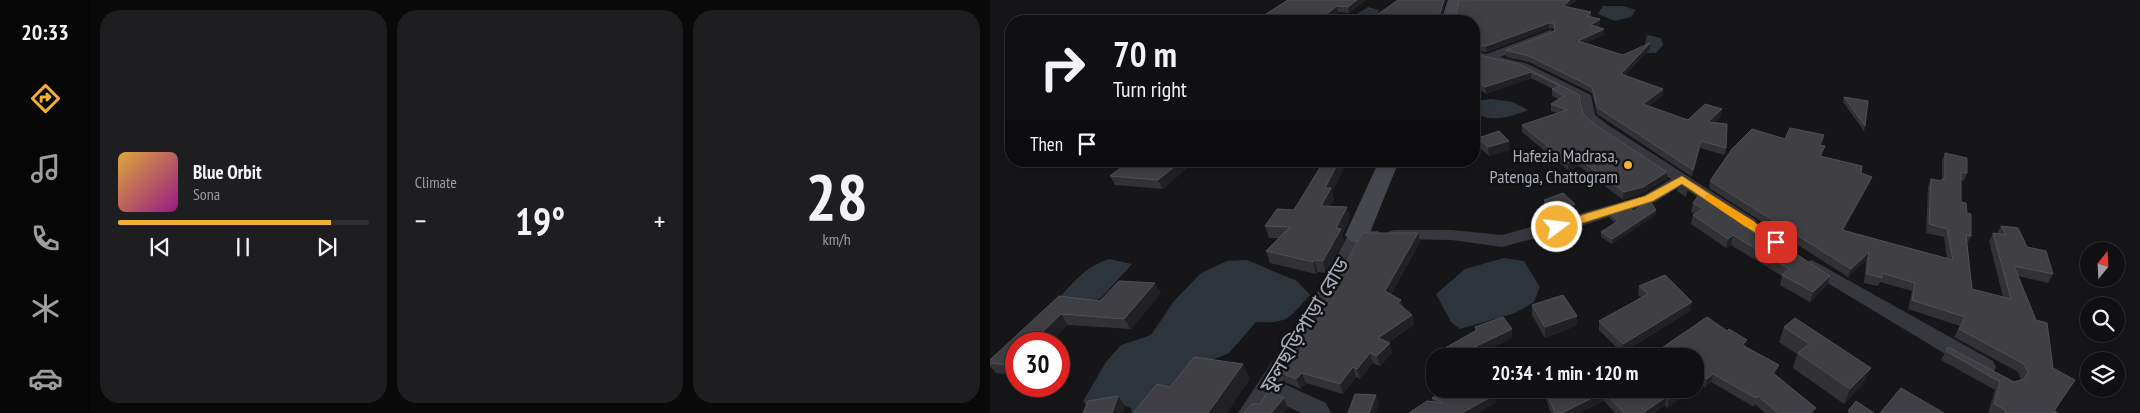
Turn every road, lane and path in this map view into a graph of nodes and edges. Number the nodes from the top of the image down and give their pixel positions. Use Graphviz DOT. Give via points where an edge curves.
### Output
graph roads {
  1 [pos="1454,0"];
  2 [pos="1450,15"];
  3 [pos="1550,34"];
  4 [pos="1481,56"];
  5 [pos="1386,167"];
  6 [pos="1682,179"];
  7 [pos="1760,231"];
  8 [pos="1357,235"];
  9 [pos="1800,258"];
  10 [pos="2000,375"];
  11 [pos="1269,387"];
  12 [pos="1250,413"];
  13 [pos="1319,413"];
  1 -- 2 [label="main road"];
  3 -- 4 [label="street"];
  4 -- 6 [label="street" via="1524,66 1587,98 1589,116"];
  5 -- 8 [label="main road"];
  6 -- 7 [label="street"];
  6 -- 8 [label="street" via="1649,198 1502,241 1452,235"];
  8 -- 11 [label="street, ফুলছড়িপাড়া রোড" via="1323,301"];
  9 -- 10 [label="street"];
  11 -- 12 [label="street, ফুলছড়িপাড়া রোড"];
  11 -- 13 [label="street"];
}
